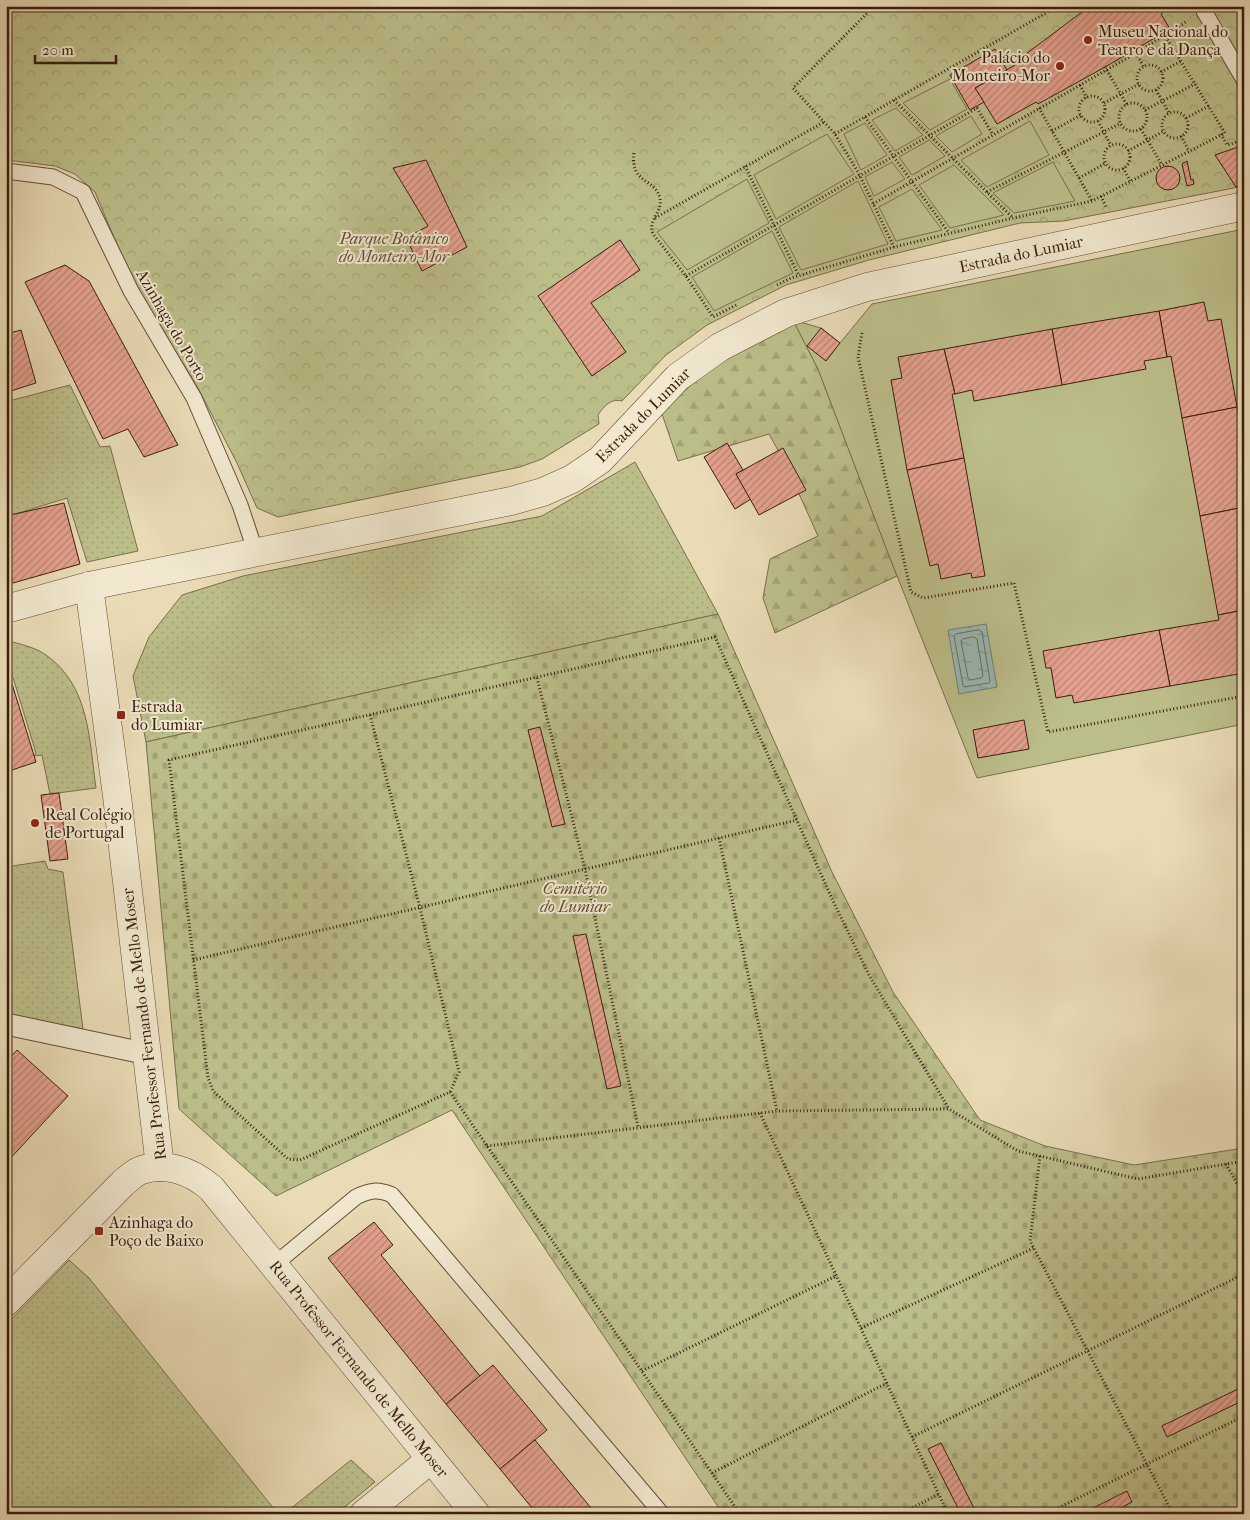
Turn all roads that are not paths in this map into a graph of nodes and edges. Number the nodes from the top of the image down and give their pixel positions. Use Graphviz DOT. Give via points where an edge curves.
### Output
graph roads {
  1 [pos="1204,11"];
  2 [pos="1244,80"];
  3 [pos="6,171"];
  4 [pos="1244,206"];
  5 [pos="256,553"];
  6 [pos="89,586"];
  7 [pos="6,609"];
  8 [pos="6,1024"];
  9 [pos="148,1054"];
  10 [pos="160,1167"];
  11 [pos="274,1265"];
  12 [pos="6,1302"];
  13 [pos="431,1459"];
  14 [pos="364,1514"];
  15 [pos="476,1514"];
  16 [pos="662,1514"];
  1 -- 2 [label="lane"];
  3 -- 5 [label="lane, Azinhaga do Porto" via="53,178 83,192 131,291 194,398 240,504"];
  4 -- 5 [label="street, Estrada do Lumiar" via="867,287 786,313 720,347 678,376 600,460 572,479 511,502"];
  5 -- 6 [label="street, Estrada do Lumiar"];
  6 -- 7 [label="street, Estrada do Lumiar"];
  6 -- 9 [label="street, Rua Professor Fernando de Mello Moser"];
  8 -- 9 [label="street"];
  9 -- 10 [label="street, Rua Professor Fernando de Mello Moser"];
  10 -- 11 [label="street, Rua Professor Fernando de Mello Moser" via="197,1177 211,1188"];
  10 -- 12 [label="street" via="138,1172 123,1183"];
  11 -- 13 [label="street, Rua Professor Fernando de Mello Moser"];
  11 -- 16 [label="lane" via="356,1197 381,1190 392,1195"];
  13 -- 14 [label="street"];
  13 -- 15 [label="street, Rua Professor Fernando de Mello Moser"];
}
